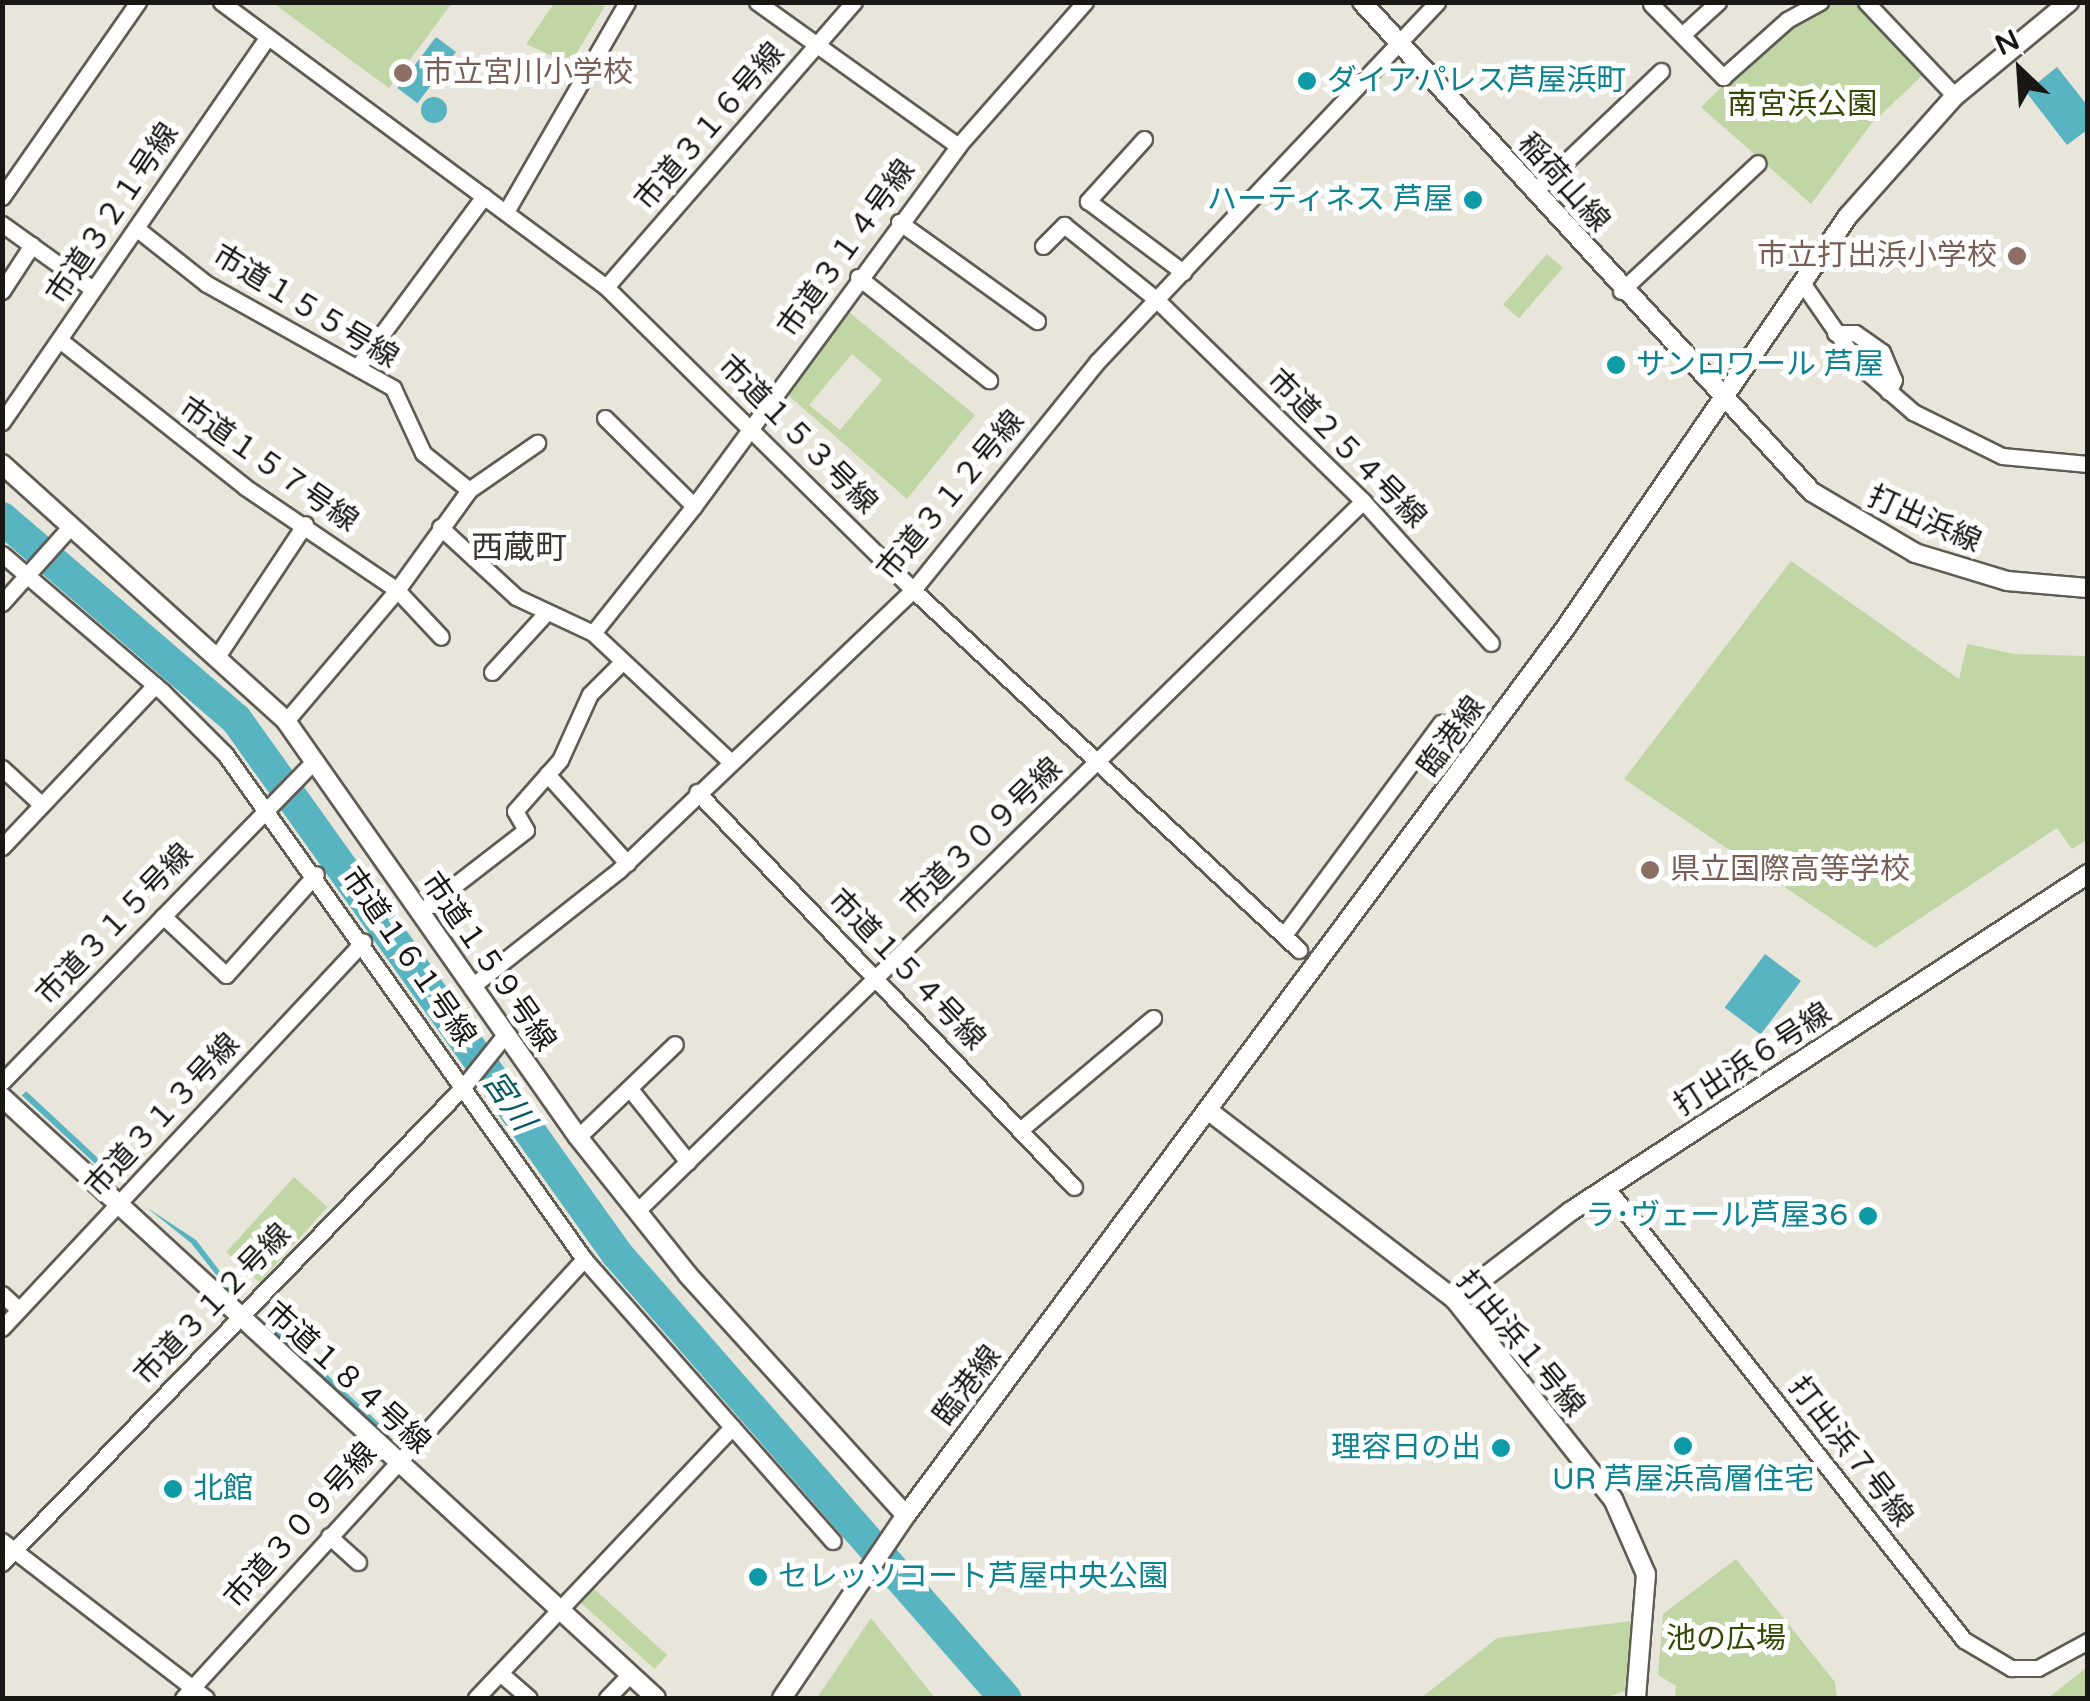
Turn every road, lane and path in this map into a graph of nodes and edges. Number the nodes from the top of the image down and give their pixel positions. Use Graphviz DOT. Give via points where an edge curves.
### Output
graph roads {
  1 [pos="138,2"];
  2 [pos="220,2"];
  3 [pos="627,2"];
  4 [pos="757,2"];
  5 [pos="854,2"];
  6 [pos="1085,2"];
  7 [pos="1362,2"];
  8 [pos="1437,2"];
  9 [pos="1718,2"];
  10 [pos="1820,2"];
  11 [pos="1866,2"];
  12 [pos="2068,2"];
  13 [pos="1651,4"];
  14 [pos="268,36"];
  15 [pos="1682,36"];
  16 [pos="1398,42"];
  17 [pos="818,46"];
  18 [pos="1661,71"];
  19 [pos="1955,96"];
  20 [pos="1144,139"];
  21 [pos="958,146"];
  22 [pos="1758,163"];
  23 [pos="1534,191"];
  24 [pos="484,196"];
  25 [pos="2,197"];
  26 [pos="507,210"];
  27 [pos="899,222"];
  28 [pos="2,224"];
  29 [pos="136,228"];
  30 [pos="32,245"];
  31 [pos="1043,246"];
  32 [pos="1183,272"];
  33 [pos="858,276"];
  34 [pos="1803,284"];
  35 [pos="606,287"];
  36 [pos="91,288"];
  37 [pos="2,291"];
  38 [pos="1621,291"];
  39 [pos="1157,300"];
  40 [pos="1037,321"];
  41 [pos="1835,334"];
  42 [pos="60,342"];
  43 [pos="359,364"];
  44 [pos="989,380"];
  45 [pos="1888,392"];
  46 [pos="1722,401"];
  47 [pos="605,418"];
  48 [pos="2,422"];
  49 [pos="753,427"];
  50 [pos="537,443"];
  51 [pos="2,464"];
  52 [pos="2088,464"];
  53 [pos="469,490"];
  54 [pos="1363,501"];
  55 [pos="694,506"];
  56 [pos="304,524"];
  57 [pos="70,527"];
  58 [pos="440,527"];
  59 [pos="2,554"];
  60 [pos="29,574"];
  61 [pos="2088,588"];
  62 [pos="396,590"];
  63 [pos="912,590"];
  64 [pos="2,603"];
  65 [pos="548,612"];
  66 [pos="593,633"];
  67 [pos="441,637"];
  68 [pos="1490,643"];
  69 [pos="218,655"];
  70 [pos="622,662"];
  71 [pos="492,672"];
  72 [pos="155,685"];
  73 [pos="286,721"];
  74 [pos="1441,723"];
  75 [pos="315,760"];
  76 [pos="730,761"];
  77 [pos="1097,764"];
  78 [pos="2,768"];
  79 [pos="547,774"];
  80 [pos="697,792"];
  81 [pos="42,805"];
  82 [pos="270,805"];
  83 [pos="3,845"];
  84 [pos="627,863"];
  85 [pos="316,874"];
  86 [pos="2088,874"];
  87 [pos="420,912"];
  88 [pos="162,916"];
  89 [pos="1284,935"];
  90 [pos="363,942"];
  91 [pos="1300,950"];
  92 [pos="876,978"];
  93 [pos="471,987"];
  94 [pos="1153,1018"];
  95 [pos="500,1042"];
  96 [pos="675,1044"];
  97 [pos="2,1082"];
  98 [pos="466,1083"];
  99 [pos="630,1089"];
  100 [pos="2,1096"];
  101 [pos="1209,1111"];
  102 [pos="1020,1130"];
  103 [pos="578,1136"];
  104 [pos="688,1162"];
  105 [pos="1074,1187"];
  106 [pos="1607,1188"];
  107 [pos="119,1203"];
  108 [pos="637,1210"];
  109 [pos="584,1259"];
  110 [pos="2,1294"];
  111 [pos="1455,1300"];
  112 [pos="19,1310"];
  113 [pos="239,1317"];
  114 [pos="2,1328"];
  115 [pos="732,1426"];
  116 [pos="397,1460"];
  117 [pos="902,1520"];
  118 [pos="329,1536"];
  119 [pos="832,1541"];
  120 [pos="8,1546"];
  121 [pos="358,1562"];
  122 [pos="2,1563"];
  123 [pos="561,1609"];
  124 [pos="2088,1642"];
  125 [pos="500,1673"];
  126 [pos="630,1674"];
  127 [pos="194,1695"];
  128 [pos="476,1698"];
  129 [pos="529,1698"];
  130 [pos="607,1698"];
  131 [pos="656,1698"];
  132 [pos="782,1698"];
  133 [pos="1636,1698"];
  1 -- 25 [label="street"];
  2 -- 14 [label="street, 市道１５３号線"];
  3 -- 26 [label="street"];
  4 -- 17 [label="street"];
  5 -- 17 [label="street, 市道３１６号線"];
  6 -- 21 [label="street, 市道３１４号線"];
  7 -- 16 [label="street, 稲荷山線"];
  8 -- 16 [label="street, 市道３１２号線"];
  9 -- 15 [label="street"];
  10 -- 15 [label="street" via="1787,20 1723,77"];
  11 -- 19 [label="street"];
  12 -- 19 [label="street, 臨港線"];
  13 -- 15 [label="street"];
  14 -- 24 [label="street, 市道１５３号線"];
  14 -- 29 [label="street, 市道３２１号線"];
  16 -- 23 [label="street, 稲荷山線"];
  16 -- 32 [label="street, 市道３１２号線"];
  17 -- 21 [label="street"];
  17 -- 35 [label="street, 市道３１６号線"];
  18 -- 23 [label="street"];
  19 -- 34 [label="street, 臨港線" via="1887,165"];
  20 -- 32 [label="street" via="1088,201"];
  21 -- 27 [label="street, 市道３１４号線"];
  22 -- 38 [label="street"];
  23 -- 38 [label="street, 稲荷山線"];
  24 -- 26 [label="street, 市道１５３号線"];
  24 -- 43 [label="street"];
  26 -- 35 [label="street, 市道１５３号線"];
  27 -- 33 [label="street, 市道３１４号線"];
  27 -- 40 [label="street"];
  28 -- 30 [label="street"];
  29 -- 36 [label="street, 市道３２１号線"];
  29 -- 43 [label="street, 市道１５５号線" via="207,284"];
  30 -- 36 [label="street"];
  30 -- 37 [label="street"];
  31 -- 39 [label="street, 市道２５４号線" via="1064,225"];
  32 -- 39 [label="street, 市道３１２号線"];
  33 -- 44 [label="street"];
  33 -- 49 [label="street, 市道３１４号線"];
  34 -- 41 [label="street"];
  34 -- 46 [label="street, 臨港線"];
  35 -- 49 [label="street, 市道１５３号線"];
  36 -- 42 [label="street, 市道３２１号線"];
  38 -- 46 [label="street, 稲荷山線"];
  39 -- 54 [label="street, 市道２５４号線"];
  39 -- 63 [label="street, 市道３１２号線" via="1097,362"];
  41 -- 45 [label="street"];
  41 -- 45 [label="street" via="1856,334 1882,352 1894,380"];
  42 -- 48 [label="street, 市道３２１号線"];
  42 -- 56 [label="street, 市道１５７号線" via="245,487"];
  43 -- 53 [label="street, 市道１５５号線" via="392,388 424,453"];
  45 -- 52 [label="street" via="1943,429 2002,456"];
  46 -- 61 [label="street, 打出浜線" via="1812,492 1878,536 2007,581"];
  46 -- 101 [label="street, 臨港線" via="1564,630"];
  47 -- 55 [label="street"];
  49 -- 55 [label="street, 市道３１４号線"];
  49 -- 63 [label="street, 市道１５３号線"];
  50 -- 53 [label="street"];
  51 -- 57 [label="street, 市道１５９号線"];
  53 -- 58 [label="street"];
  54 -- 68 [label="street, 市道２５４号線"];
  54 -- 77 [label="street, 市道３０９号線"];
  55 -- 66 [label="street, 市道３１４号線"];
  56 -- 62 [label="street, 市道１５７号線"];
  56 -- 69 [label="street"];
  57 -- 60 [label="street"];
  57 -- 69 [label="street, 市道１５９号線"];
  58 -- 62 [label="street"];
  58 -- 65 [label="street" via="516,597"];
  59 -- 60 [label="street, 市道１６１号線"];
  60 -- 64 [label="street"];
  60 -- 72 [label="street, 市道１６１号線"];
  62 -- 67 [label="street, 市道１５７号線"];
  62 -- 73 [label="street"];
  63 -- 76 [label="street, 市道３１２号線"];
  63 -- 77 [label="street, 市道１５３号線"];
  65 -- 66 [label="street"];
  65 -- 71 [label="street"];
  66 -- 70 [label="street"];
  69 -- 73 [label="street, 市道１５９号線"];
  70 -- 76 [label="street"];
  70 -- 79 [label="street" via="590,694"];
  72 -- 81 [label="street"];
  72 -- 82 [label="street, 市道１６１号線"];
  73 -- 75 [label="street, 市道１５９号線"];
  74 -- 89 [label="street"];
  75 -- 82 [label="street, 市道３１５号線"];
  75 -- 87 [label="street, 市道１５９号線"];
  76 -- 80 [label="street, 市道３１２号線"];
  77 -- 89 [label="street, 市道１５３号線"];
  77 -- 92 [label="street, 市道３０９号線"];
  78 -- 81 [label="street"];
  79 -- 84 [label="street"];
  79 -- 87 [label="street" via="515,811 526,830"];
  80 -- 84 [label="street, 市道３１２号線"];
  80 -- 92 [label="street, 市道１５４号線"];
  81 -- 83 [label="street"];
  82 -- 85 [label="street, 市道１６１号線"];
  82 -- 88 [label="street, 市道３１５号線"];
  84 -- 93 [label="street, 市道３１２号線"];
  85 -- 88 [label="street" via="226,975"];
  85 -- 90 [label="street, 市道１６１号線"];
  86 -- 106 [label="street, 打出浜６号線"];
  87 -- 93 [label="street, 市道１５９号線"];
  88 -- 97 [label="street, 市道３１５号線"];
  89 -- 91 [label="street, 市道１５３号線"];
  90 -- 98 [label="street, 市道１６１号線"];
  90 -- 107 [label="street, 市道３１３号線"];
  92 -- 102 [label="street, 市道１５４号線"];
  92 -- 104 [label="street, 市道３０９号線"];
  93 -- 95 [label="street, 市道１５９号線"];
  94 -- 102 [label="street"];
  95 -- 98 [label="street, 市道３１２号線"];
  95 -- 103 [label="street, 市道１５９号線"];
  96 -- 99 [label="street"];
  98 -- 109 [label="street, 市道１６１号線"];
  98 -- 113 [label="street, 市道３１２号線"];
  99 -- 103 [label="street"];
  99 -- 104 [label="street"];
  100 -- 107 [label="street, 市道１８４号線"];
  101 -- 111 [label="street, 打出浜１号線"];
  101 -- 117 [label="street, 臨港線"];
  102 -- 105 [label="street, 市道１５４号線"];
  103 -- 108 [label="street, 市道１５９号線"];
  104 -- 108 [label="street, 市道３０９号線"];
  106 -- 111 [label="street, 打出浜６号線"];
  106 -- 124 [label="street, 打出浜７号線" via="1964,1640 2011,1668 2038,1668"];
  107 -- 112 [label="street, 市道３１３号線"];
  107 -- 113 [label="street, 市道１８４号線"];
  108 -- 117 [label="street, 市道１５９号線"];
  109 -- 115 [label="street, 市道１６１号線"];
  109 -- 116 [label="street, 市道３０９号線"];
  110 -- 112 [label="street"];
  111 -- 133 [label="street, 打出浜１号線" via="1631,1530 1648,1593"];
  112 -- 114 [label="street, 市道３１３号線"];
  113 -- 116 [label="street, 市道１８４号線"];
  113 -- 120 [label="street, 市道３１２号線"];
  115 -- 119 [label="street, 市道１６１号線"];
  115 -- 123 [label="street"];
  116 -- 118 [label="street, 市道３０９号線"];
  116 -- 123 [label="street, 市道１８４号線"];
  117 -- 132 [label="street, 臨港線"];
  118 -- 121 [label="street"];
  118 -- 127 [label="street, 市道３０９号線"];
  120 -- 122 [label="street, 市道３１２号線"];
  120 -- 127 [label="street"];
  123 -- 125 [label="street"];
  123 -- 126 [label="street, 市道１８４号線"];
  125 -- 128 [label="street"];
  125 -- 129 [label="street"];
  126 -- 130 [label="street"];
  126 -- 131 [label="street, 市道１８４号線"];
}
